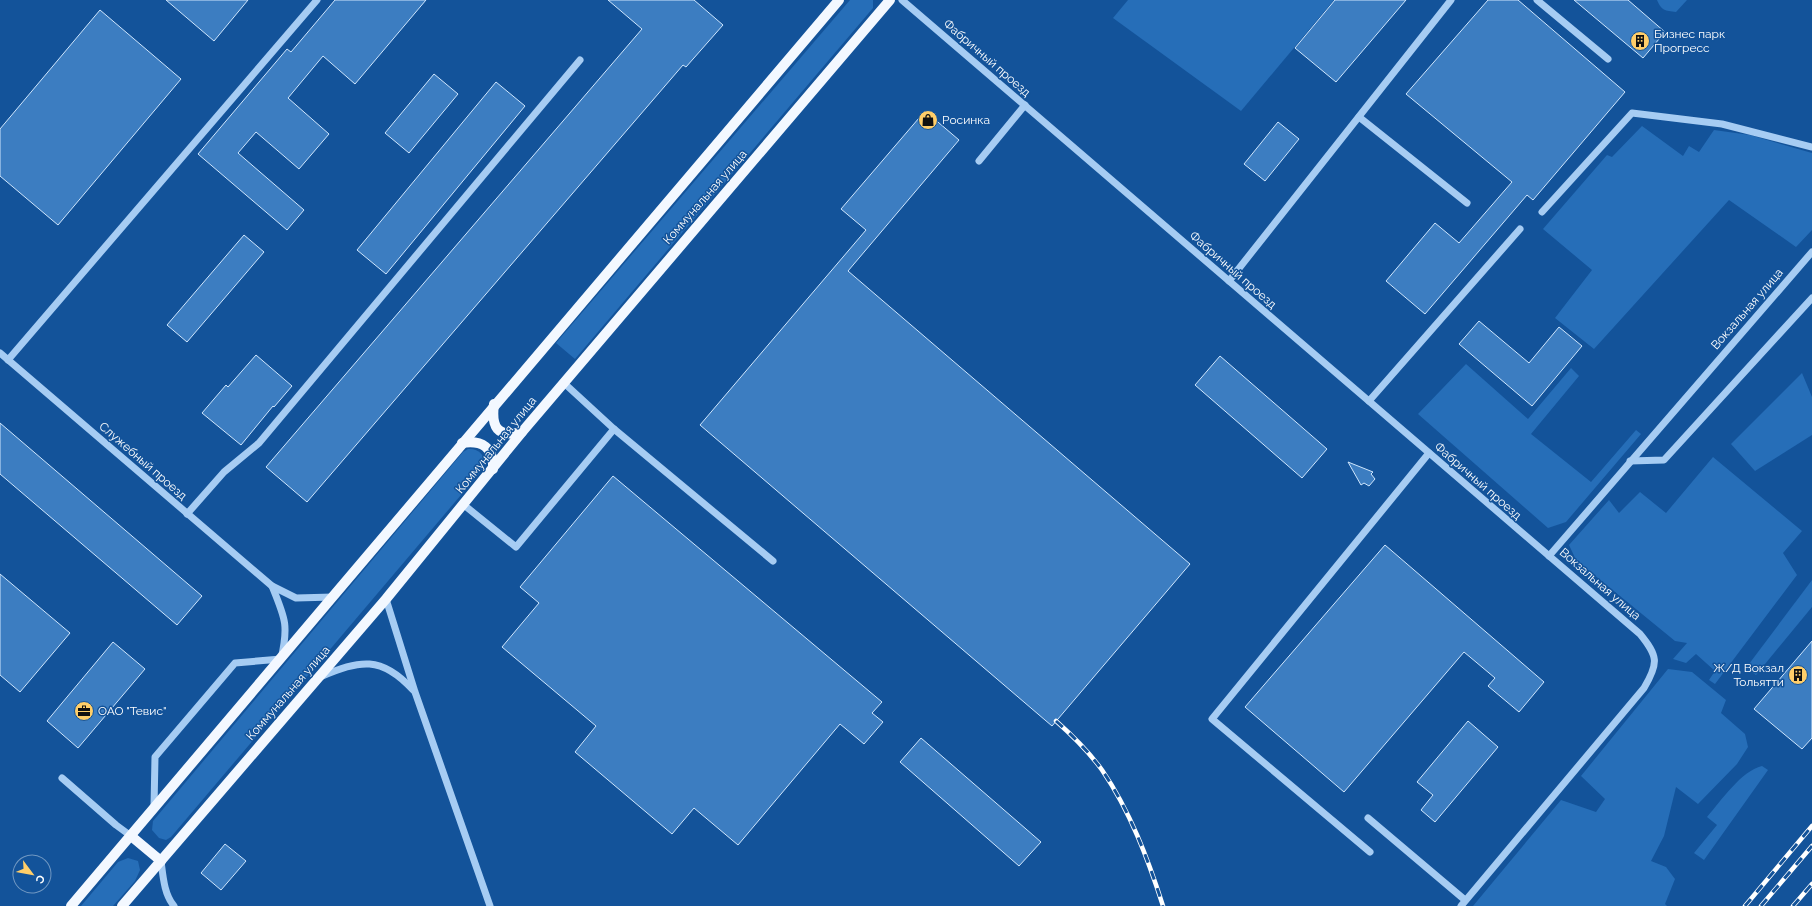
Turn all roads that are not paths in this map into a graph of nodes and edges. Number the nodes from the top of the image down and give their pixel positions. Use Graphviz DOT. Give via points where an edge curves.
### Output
graph roads {
  1 [pos="317,0"];
  2 [pos="839,0"];
  3 [pos="890,0"];
  4 [pos="902,0"];
  5 [pos="1451,0"];
  6 [pos="1537,0"];
  7 [pos="1608,59"];
  8 [pos="580,60"];
  9 [pos="1025,105"];
  10 [pos="1359,117"];
  11 [pos="1812,147"];
  12 [pos="979,161"];
  13 [pos="1467,203"];
  14 [pos="1542,212"];
  15 [pos="1520,229"];
  16 [pos="1812,252"];
  17 [pos="1229,281"];
  18 [pos="1812,298"];
  19 [pos="0,353"];
  20 [pos="8,360"];
  21 [pos="564,383"];
  22 [pos="1369,401"];
  23 [pos="494,404"];
  24 [pos="614,429"];
  25 [pos="522,432"];
  26 [pos="462,443"];
  27 [pos="1430,453"];
  28 [pos="1630,461"];
  29 [pos="493,469"];
  30 [pos="464,505"];
  31 [pos="187,514"];
  32 [pos="1549,556"];
  33 [pos="773,561"];
  34 [pos="272,586"];
  35 [pos="333,597"];
  36 [pos="386,599"];
  37 [pos="281,659"];
  38 [pos="316,679"];
  39 [pos="415,692"];
  40 [pos="62,778"];
  41 [pos="154,807"];
  42 [pos="1368,818"];
  43 [pos="131,836"];
  44 [pos="1370,852"];
  45 [pos="160,861"];
  46 [pos="1463,903"];
  47 [pos="71,906"];
  48 [pos="122,906"];
  49 [pos="174,906"];
  50 [pos="490,906"];
  1 -- 20 [label="street"];
  2 -- 23 [label="main road"];
  3 -- 21 [label="main road, Коммунальная улица"];
  4 -- 9 [label="street, Фабричный проезд"];
  5 -- 10 [label="street"];
  6 -- 7 [label="street"];
  8 -- 31 [label="street" via="259,443 224,472"];
  9 -- 12 [label="street"];
  9 -- 17 [label="street, Фабричный проезд"];
  10 -- 13 [label="street"];
  10 -- 17 [label="street"];
  11 -- 14 [label="street" via="1722,124 1632,113"];
  15 -- 22 [label="street"];
  16 -- 28 [label="street, Вокзальная улица"];
  17 -- 22 [label="street, Фабричный проезд"];
  18 -- 28 [label="street" via="1664,460"];
  19 -- 20 [label="street, Служебный проезд"];
  20 -- 31 [label="street, Служебный проезд"];
  21 -- 24 [label="street"];
  21 -- 25 [label="main road, Коммунальная улица"];
  22 -- 27 [label="street, Фабричный проезд"];
  23 -- 25 [label="main road" via="492,419 495,426 500,431 512,435"];
  23 -- 26 [label="main road"];
  24 -- 30 [label="street" via="516,547"];
  24 -- 33 [label="street"];
  25 -- 29 [label="main road, Коммунальная улица"];
  26 -- 29 [label="main road" via="481,443 490,451"];
  26 -- 35 [label="main road"];
  27 -- 32 [label="street, Фабричный проезд"];
  27 -- 44 [label="street" via="1212,719"];
  28 -- 32 [label="street, Вокзальная улица"];
  29 -- 30 [label="main road, Коммунальная улица"];
  30 -- 36 [label="main road, Коммунальная улица"];
  31 -- 34 [label="street, Служебный проезд"];
  32 -- 46 [label="street, Вокзальная улица" via="1640,634 1651,648 1656,661 1653,673 1644,688"];
  34 -- 35 [label="street, Служебный проезд" via="296,598"];
  34 -- 37 [label="street, Служебный проезд" via="284,616 286,636"];
  35 -- 37 [label="main road"];
  36 -- 38 [label="main road, Коммунальная улица"];
  36 -- 39 [label="street"];
  37 -- 41 [label="main road"];
  37 -- 41 [label="street" via="235,663 155,757"];
  38 -- 39 [label="street" via="346,666 378,665 401,677"];
  38 -- 45 [label="main road, Коммунальная улица"];
  39 -- 50 [label="street"];
  40 -- 43 [label="street"];
  41 -- 43 [label="main road"];
  42 -- 46 [label="street"];
  43 -- 45 [label="main road"];
  43 -- 47 [label="main road"];
  45 -- 48 [label="main road, Коммунальная улица"];
  45 -- 49 [label="street" via="165,886"];
}
